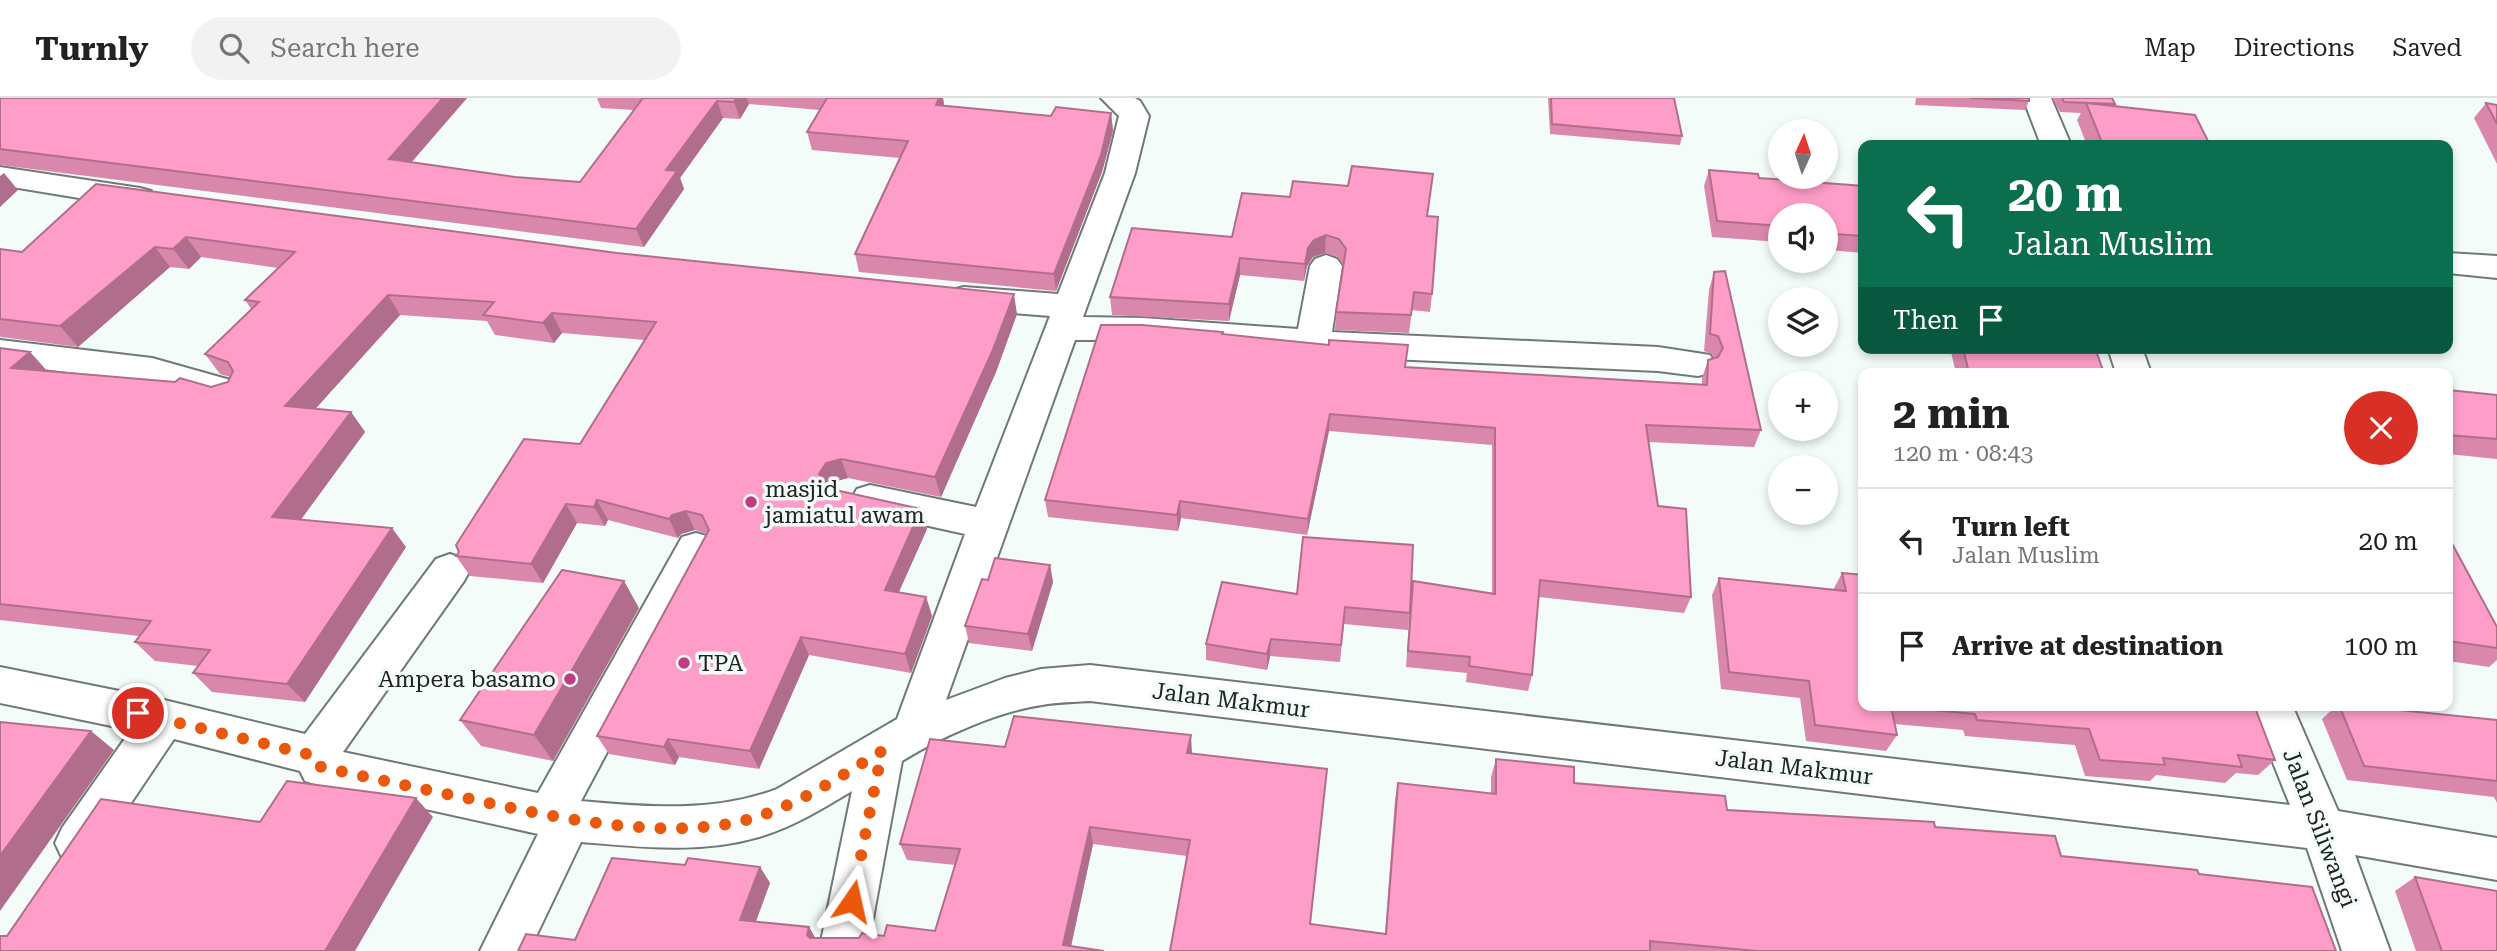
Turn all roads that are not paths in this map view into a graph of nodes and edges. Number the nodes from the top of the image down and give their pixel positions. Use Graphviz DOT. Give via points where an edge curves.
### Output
graph roads {
  1 [pos="1115,98"];
  2 [pos="2037,98"];
  3 [pos="2054,140"];
  4 [pos="0,176"];
  5 [pos="163,201"];
  6 [pos="2453,263"];
  7 [pos="1326,267"];
  8 [pos="2497,267"];
  9 [pos="939,296"];
  10 [pos="1066,317"];
  11 [pos="1313,341"];
  12 [pos="0,352"];
  13 [pos="1698,364"];
  14 [pos="228,392"];
  15 [pos="847,495"];
  16 [pos="989,524"];
  17 [pos="696,548"];
  18 [pos="450,570"];
  19 [pos="0,685"];
  20 [pos="2274,711"];
  21 [pos="164,718"];
  22 [pos="898,741"];
  23 [pos="315,756"];
  24 [pos="559,818"];
  25 [pos="2323,829"];
  26 [pos="2497,859"];
  27 [pos="57,873"];
  28 [pos="504,951"];
  29 [pos="842,951"];
  30 [pos="2366,951"];
  1 -- 10 [label="street" via="1130,107 1133,129"];
  2 -- 3 [label="street"];
  4 -- 5 [label="street"];
  6 -- 8 [label="street"];
  7 -- 11 [label="street"];
  9 -- 10 [label="street"];
  10 -- 11 [label="street" via="1143,329"];
  10 -- 16 [label="street"];
  11 -- 13 [label="street"];
  12 -- 14 [label="street" via="152,370"];
  15 -- 16 [label="street"];
  16 -- 22 [label="street"];
  17 -- 24 [label="street"];
  18 -- 23 [label="street"];
  19 -- 21 [label="street, Jalan Makmur"];
  20 -- 25 [label="street, Jalan Siliwangi"];
  21 -- 23 [label="street, Jalan Makmur"];
  21 -- 27 [label="street"];
  22 -- 24 [label="street, Jalan Makmur" via="793,803 758,817 655,828"];
  22 -- 25 [label="street, Jalan Makmur" via="1005,696 1090,683"];
  22 -- 29 [label="street"];
  23 -- 24 [label="street, Jalan Makmur" via="321,767"];
  24 -- 28 [label="street"];
  25 -- 26 [label="street, Jalan Makmur"];
  25 -- 30 [label="street, Jalan Siliwangi"];
}
